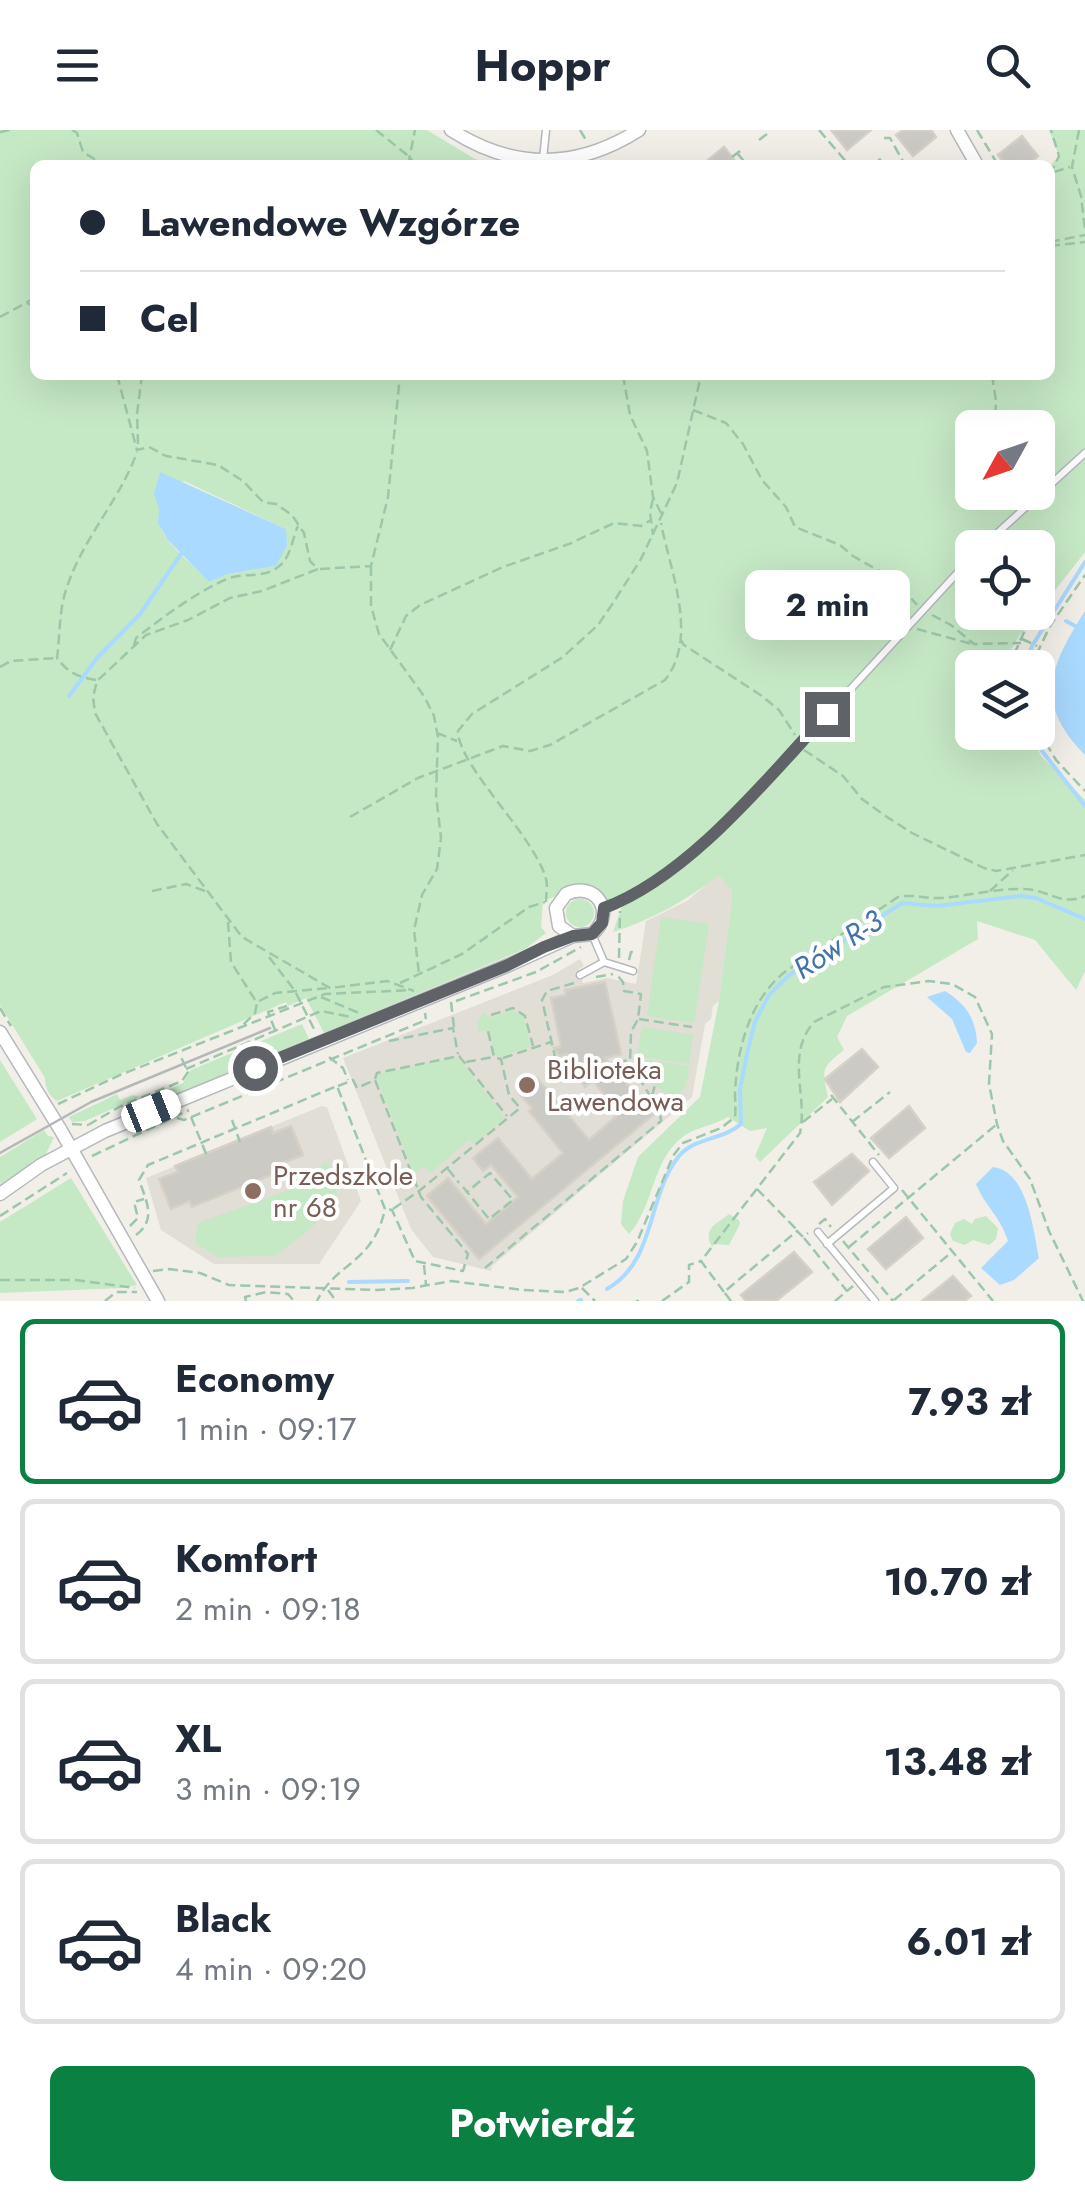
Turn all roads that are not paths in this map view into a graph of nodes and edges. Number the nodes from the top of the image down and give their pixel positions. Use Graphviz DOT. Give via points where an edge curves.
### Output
graph roads {
  1 [pos="451,130"];
  2 [pos="546,130"];
  3 [pos="639,130"];
  4 [pos="957,130"];
  5 [pos="543,160"];
  6 [pos="974,160"];
  7 [pos="1085,453"];
  8 [pos="1001,530"];
  9 [pos="955,576"];
  10 [pos="604,908"];
  11 [pos="559,926"];
  12 [pos="573,936"];
  13 [pos="590,940"];
  14 [pos="544,947"];
  15 [pos="604,962"];
  16 [pos="633,971"];
  17 [pos="581,978"];
  18 [pos="0,1032"];
  19 [pos="71,1148"];
  20 [pos="873,1162"];
  21 [pos="0,1194"];
  22 [pos="816,1230"];
  23 [pos="828,1244"];
  24 [pos="158,1301"];
  25 [pos="874,1301"];
  1 -- 5 [label="street" via="499,155"];
  2 -- 5 [label="lane"];
  3 -- 5 [label="street" via="592,153"];
  4 -- 6 [label="street"];
  7 -- 8 [label="lane"];
  9 -- 10 [label="lane" via="708,837"];
  10 -- 11 [label="street" via="588,890 566,894 556,908"];
  10 -- 13 [label="street"];
  11 -- 12 [label="street"];
  11 -- 14 [label="street"];
  12 -- 13 [label="street"];
  12 -- 14 [label="street"];
  13 -- 15 [label="lane"];
  14 -- 19 [label="street"];
  15 -- 16 [label="lane"];
  15 -- 17 [label="lane"];
  18 -- 19 [label="street"];
  19 -- 21 [label="street"];
  19 -- 24 [label="street"];
  20 -- 23 [label="lane" via="894,1188"];
  22 -- 23 [label="lane"];
  23 -- 25 [label="lane"];
}
